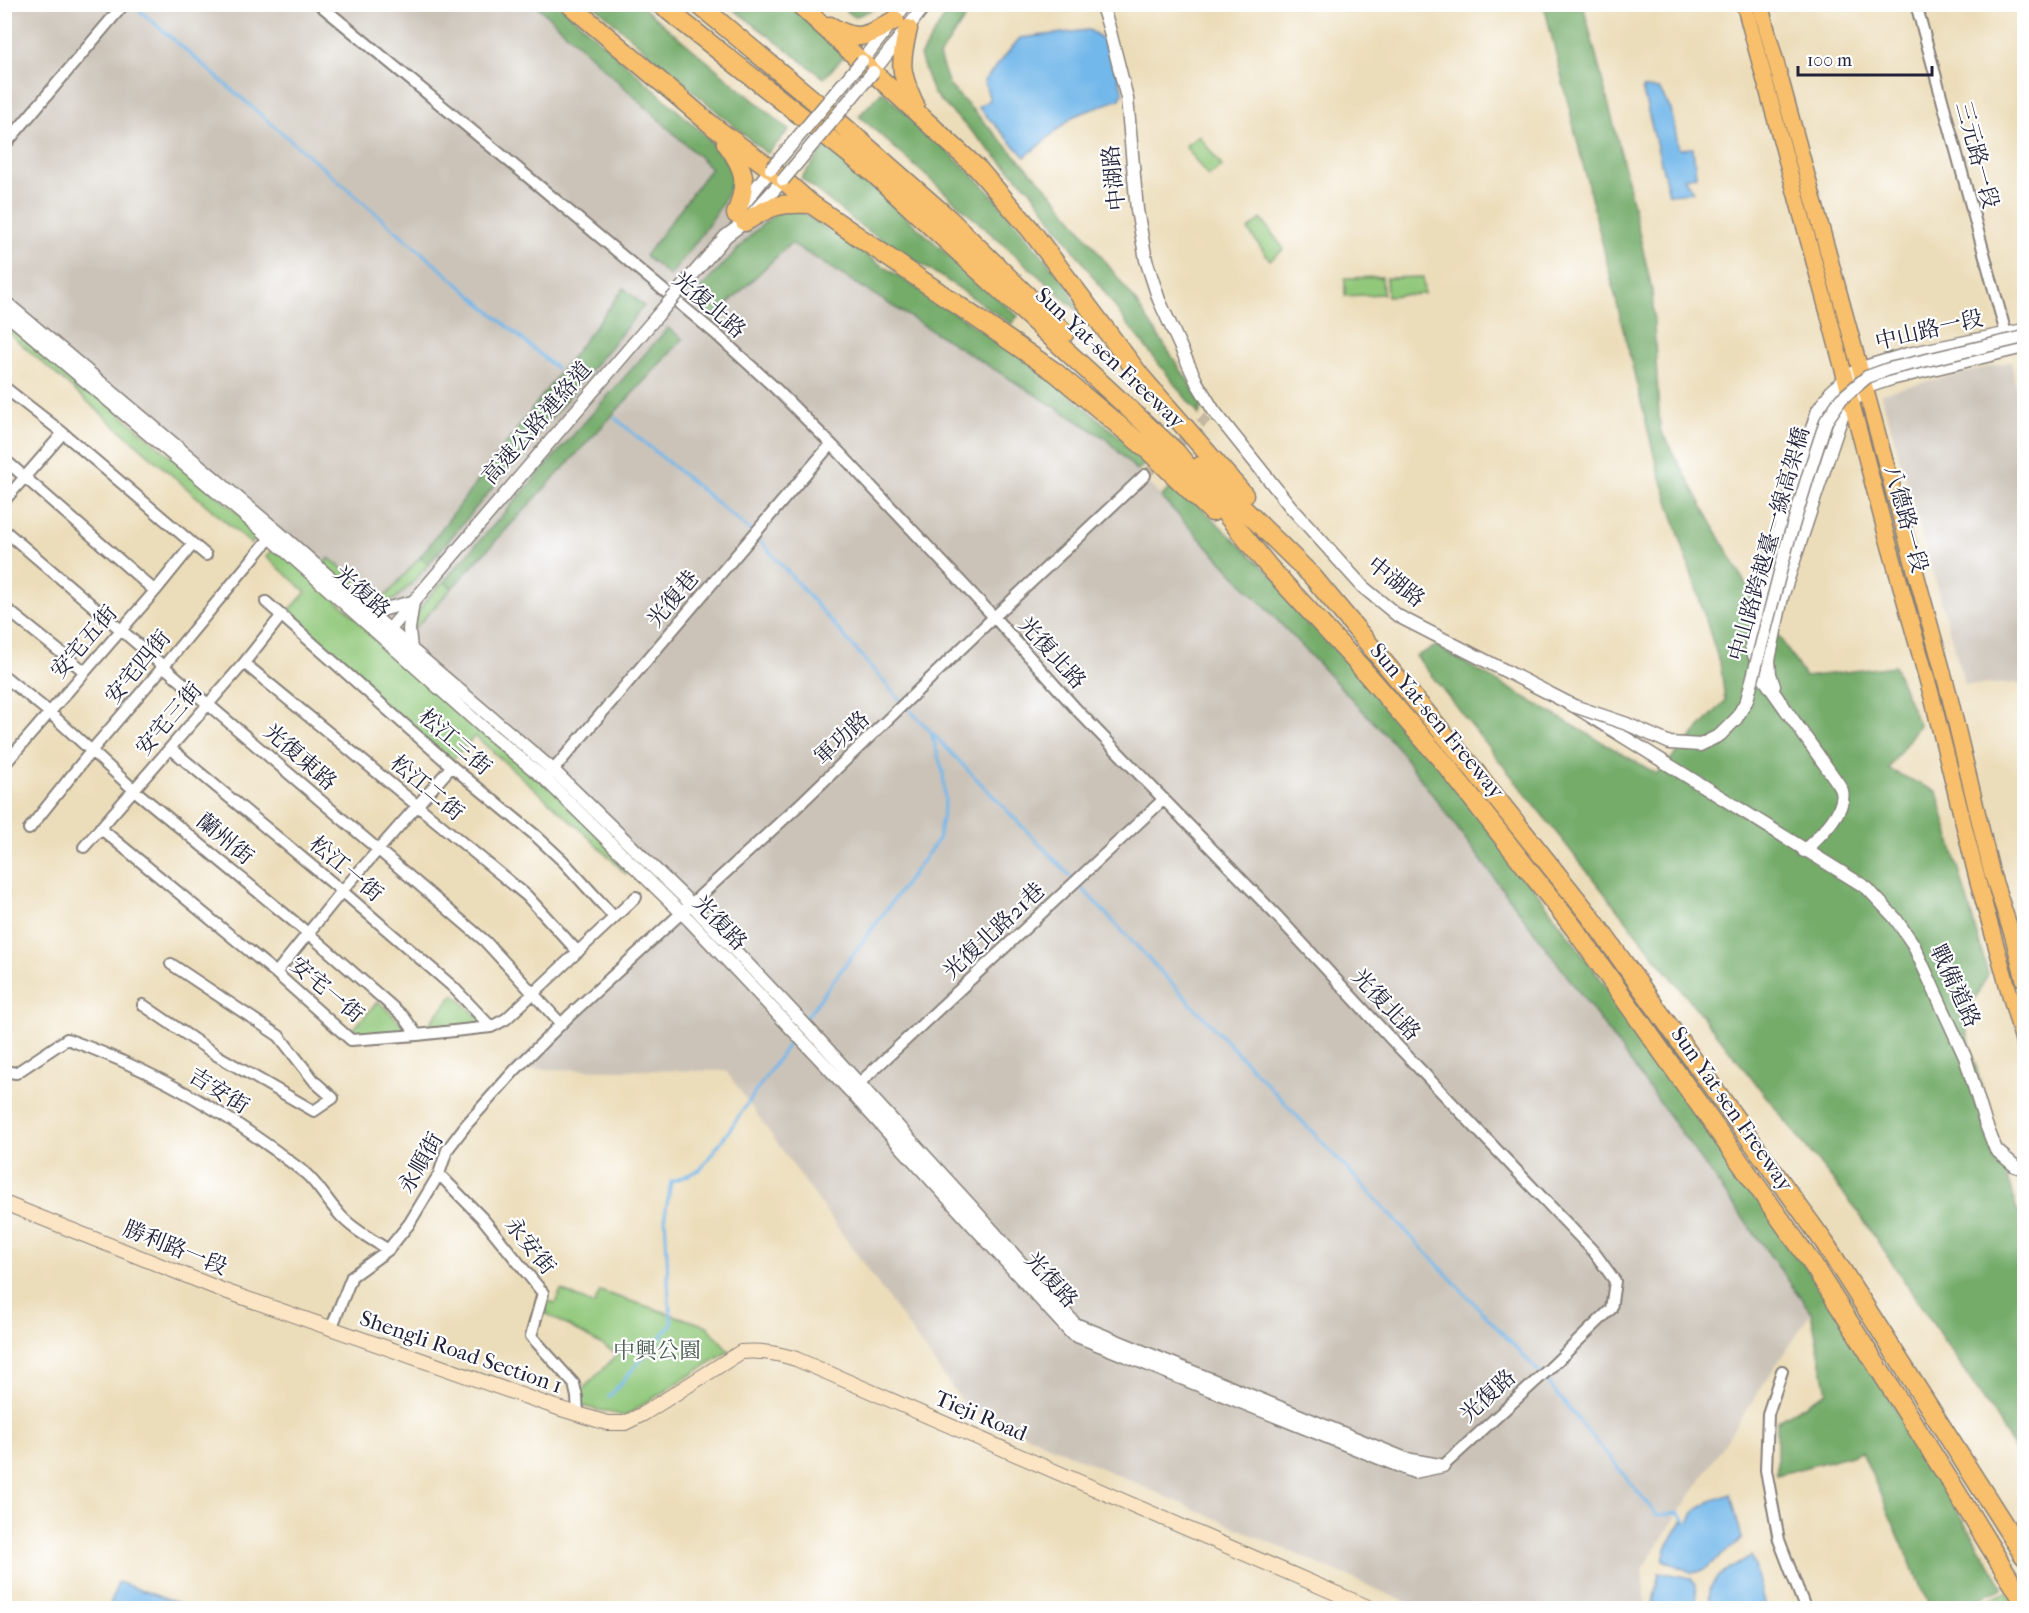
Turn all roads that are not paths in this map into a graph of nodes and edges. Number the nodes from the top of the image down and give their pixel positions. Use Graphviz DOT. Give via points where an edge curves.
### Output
graph roads {
  1 [pos="319,4"];
  2 [pos="569,4"];
  3 [pos="660,4"];
  4 [pos="698,4"];
  5 [pos="906,4"];
  6 [pos="926,4"];
  7 [pos="1101,4"];
  8 [pos="1744,4"];
  9 [pos="1760,4"];
  10 [pos="1916,4"];
  11 [pos="122,7"];
  12 [pos="803,8"];
  13 [pos="901,25"];
  14 [pos="868,67"];
  15 [pos="920,115"];
  16 [pos="714,127"];
  17 [pos="1794,129"];
  18 [pos="1778,133"];
  19 [pos="4,146"];
  20 [pos="777,174"];
  21 [pos="811,204"];
  22 [pos="740,218"];
  23 [pos="4,301"];
  24 [pos="4,312"];
  25 [pos="2025,330"];
  26 [pos="2006,334"];
  27 [pos="2025,337"];
  28 [pos="2025,347"];
  29 [pos="2010,350"];
  30 [pos="1858,369"];
  31 [pos="1845,378"];
  32 [pos="4,387"];
  33 [pos="1864,387"];
  34 [pos="1852,403"];
  35 [pos="63,433"];
  36 [pos="831,444"];
  37 [pos="4,459"];
  38 [pos="1145,475"];
  39 [pos="25,477"];
  40 [pos="4,501"];
  41 [pos="4,530"];
  42 [pos="273,534"];
  43 [pos="193,544"];
  44 [pos="206,555"];
  45 [pos="1268,566"];
  46 [pos="1312,576"];
  47 [pos="155,591"];
  48 [pos="412,601"];
  49 [pos="266,602"];
  50 [pos="4,607"];
  51 [pos="365,609"];
  52 [pos="282,615"];
  53 [pos="994,617"];
  54 [pos="121,630"];
  55 [pos="386,634"];
  56 [pos="411,649"];
  57 [pos="244,663"];
  58 [pos="164,667"];
  59 [pos="84,671"];
  60 [pos="4,676"];
  61 [pos="1779,698"];
  62 [pos="208,703"];
  63 [pos="1574,706"];
  64 [pos="49,712"];
  65 [pos="170,748"];
  66 [pos="92,750"];
  67 [pos="8,752"];
  68 [pos="4,765"];
  69 [pos="452,766"];
  70 [pos="549,775"];
  71 [pos="133,789"];
  72 [pos="1164,799"];
  73 [pos="417,805"];
  74 [pos="100,828"];
  75 [pos="28,829"];
  76 [pos="84,847"];
  77 [pos="377,850"];
  78 [pos="1804,851"];
  79 [pos="342,891"];
  80 [pos="636,897"];
  81 [pos="686,908"];
  82 [pos="614,917"];
  83 [pos="309,934"];
  84 [pos="578,951"];
  85 [pos="171,964"];
  86 [pos="276,973"];
  87 [pos="2025,980"];
  88 [pos="533,993"];
  89 [pos="142,1005"];
  90 [pos="561,1024"];
  91 [pos="491,1027"];
  92 [pos="417,1035"];
  93 [pos="2025,1044"];
  94 [pos="4,1071"];
  95 [pos="855,1088"];
  96 [pos="2025,1169"];
  97 [pos="439,1174"];
  98 [pos="4,1203"];
  99 [pos="388,1250"];
  100 [pos="331,1329"];
  101 [pos="1782,1371"];
  102 [pos="1535,1381"];
  103 [pos="578,1414"];
  104 [pos="1443,1466"];
  105 [pos="2025,1556"];
  106 [pos="2025,1602"];
  107 [pos="1370,1608"];
  108 [pos="1805,1608"];
  1 -- 36 [label="street, 光復北路" via="717,335"];
  2 -- 16 [label="highway"];
  3 -- 45 [label="highway, Sun Yat-sen Freeway" via="873,172 1176,452"];
  4 -- 46 [label="highway, Sun Yat-sen Freeway" via="949,219"];
  5 -- 13 [label="street, 高速公路連絡道"];
  6 -- 13 [label="street, 高速公路連絡道"];
  7 -- 63 [label="street, 中湖路" via="1127,98 1137,210 1146,260 1177,344 1214,411 1290,506 1363,587 1398,616"];
  8 -- 18 [label="main road, 八德路一段"];
  9 -- 17 [label="main road, 八德路一段"];
  10 -- 26 [label="street, 三元路一段"];
  11 -- 19 [label="street"];
  12 -- 13 [label="highway" via="843,34 864,37"];
  12 -- 14 [label="highway"];
  13 -- 14 [label="street, 高速公路連絡道"];
  13 -- 15 [label="highway" via="901,68"];
  14 -- 15 [label="highway"];
  14 -- 20 [label="street, 高速公路連絡道, bridge"];
  15 -- 46 [label="highway" via="978,169 1030,229 1141,377"];
  16 -- 20 [label="highway"];
  16 -- 22 [label="highway" via="739,161 744,179"];
  17 -- 18 [label="street"];
  17 -- 30 [label="main road, 八德路一段"];
  18 -- 31 [label="main road, 八德路一段"];
  20 -- 21 [label="highway"];
  20 -- 22 [label="street, 高速公路連絡道"];
  21 -- 22 [label="highway" via="783,203"];
  21 -- 45 [label="highway" via="1055,372 1147,449"];
  22 -- 48 [label="street, 高速公路連絡道, bridge"];
  23 -- 42 [label="street, 光復路"];
  24 -- 42 [label="street, 光復路"];
  25 -- 26 [label="street, 中山路一段"];
  26 -- 29 [label="street, 三元路一段"];
  26 -- 30 [label="street, 中山路一段" via="1899,356"];
  27 -- 63 [label="street, 中山路跨越臺一線高架橋, bridge" via="1889,369 1867,377 1841,399 1826,421 1809,473 1747,700 1720,735 1700,745 1670,743"];
  28 -- 29 [label="street, 中山路一段"];
  29 -- 33 [label="street, 中山路一段"];
  30 -- 31 [label="street, 中山路一段"];
  30 -- 33 [label="main road, 八德路一段"];
  31 -- 34 [label="main road, 八德路一段"];
  31 -- 61 [label="street" via="1818,410 1761,592 1751,646 1761,674"];
  32 -- 35 [label="street"];
  33 -- 34 [label="street"];
  33 -- 87 [label="main road, 八德路一段" via="1948,694 1992,874"];
  34 -- 61 [label="street" via="1842,416 1782,597 1769,660"];
  34 -- 93 [label="main road, 八德路一段" via="1978,882"];
  35 -- 39 [label="street"];
  35 -- 43 [label="street"];
  36 -- 53 [label="street, 光復北路"];
  36 -- 70 [label="street, 光復巷"];
  37 -- 39 [label="street"];
  38 -- 53 [label="street, 軍功路"];
  39 -- 40 [label="street"];
  39 -- 47 [label="street"];
  41 -- 54 [label="street, 光復東路"];
  42 -- 51 [label="street, 光復路"];
  42 -- 55 [label="street, 光復路"];
  42 -- 58 [label="street, 安宅四街"];
  43 -- 44 [label="street"];
  43 -- 47 [label="street, 安宅五街"];
  45 -- 106 [label="highway, Sun Yat-sen Freeway" via="1445,764 1574,928 1813,1265"];
  46 -- 105 [label="highway, Sun Yat-sen Freeway" via="1590,916 1824,1242"];
  47 -- 54 [label="street, 安宅五街"];
  48 -- 51 [label="street" via="385,609"];
  48 -- 55 [label="street, 高速公路連絡道"];
  48 -- 56 [label="street"];
  49 -- 52 [label="street, 松江三街"];
  50 -- 59 [label="street"];
  51 -- 55 [label="street, 光復路"];
  52 -- 57 [label="street, 安宅三街"];
  52 -- 69 [label="street, 松江三街"];
  53 -- 72 [label="street, 光復北路"];
  53 -- 81 [label="street, 軍功路"];
  54 -- 58 [label="street, 光復東路"];
  54 -- 59 [label="street, 安宅五街"];
  55 -- 56 [label="street, 光復路"];
  55 -- 70 [label="street, 光復路" via="487,731"];
  56 -- 70 [label="street, 光復路"];
  57 -- 62 [label="street, 安宅三街"];
  57 -- 73 [label="street, 松江二街"];
  58 -- 62 [label="street, 光復東路"];
  58 -- 66 [label="street, 安宅四街"];
  59 -- 64 [label="street, 安宅五街"];
  60 -- 64 [label="street, 蘭州街"];
  61 -- 78 [label="street" via="1842,792 1835,817"];
  62 -- 65 [label="street, 安宅三街"];
  62 -- 77 [label="street, 光復東路"];
  63 -- 78 [label="street, 中湖路"];
  64 -- 66 [label="street, 蘭州街"];
  64 -- 67 [label="street, 安宅五街"];
  65 -- 71 [label="street, 安宅三街"];
  65 -- 79 [label="street, 松江一街"];
  66 -- 71 [label="street, 蘭州街"];
  66 -- 75 [label="street, 安宅四街"];
  67 -- 68 [label="street, 安宅五街"];
  69 -- 73 [label="street"];
  69 -- 82 [label="street, 松江三街" via="535,834"];
  70 -- 81 [label="street, 光復路"];
  71 -- 74 [label="street, 安宅三街"];
  71 -- 83 [label="street, 蘭州街"];
  72 -- 95 [label="street, 光復北路21巷"];
  72 -- 102 [label="street, 光復北路" via="1567,1223 1615,1281 1611,1310"];
  73 -- 77 [label="street"];
  73 -- 84 [label="street, 松江二街" via="527,896"];
  74 -- 76 [label="street, 安宅三街"];
  74 -- 86 [label="street, 安宅一街"];
  77 -- 79 [label="street"];
  77 -- 88 [label="street, 光復東路" via="485,941"];
  78 -- 96 [label="street, 戰備道路" via="1867,888 1895,918 1913,944 1965,1057 1996,1150"];
  79 -- 83 [label="street"];
  79 -- 91 [label="street, 松江一街" via="453,987"];
  80 -- 82 [label="street, 安宅一街"];
  81 -- 90 [label="street, 軍功路"];
  81 -- 95 [label="street, 光復路"];
  82 -- 84 [label="street, 安宅一街"];
  83 -- 86 [label="street"];
  83 -- 92 [label="street, 蘭州街" via="404,1017"];
  84 -- 88 [label="street, 安宅一街"];
  85 -- 89 [label="street" via="279,1036 315,1082 333,1098 314,1110 218,1056"];
  86 -- 92 [label="street, 安宅一街" via="351,1040"];
  88 -- 90 [label="street, 光復東路"];
  88 -- 91 [label="street, 安宅一街" via="506,1019"];
  90 -- 97 [label="street, 永順街" via="466,1125 447,1150"];
  91 -- 92 [label="street, 安宅一街"];
  94 -- 99 [label="street, 吉安街" via="16,1073 67,1039 160,1078 232,1121 307,1175 342,1218"];
  95 -- 104 [label="street, 光復路" via="1072,1334 1414,1472"];
  97 -- 99 [label="street, 永順街"];
  97 -- 103 [label="street, 永安街" via="483,1219 543,1293 531,1336 574,1384"];
  98 -- 100 [label="main road, 勝利路一段"];
  99 -- 100 [label="street, 永順街" via="352,1276"];
  100 -- 103 [label="main road, Shengli Road Section 1"];
  101 -- 108 [label="street" via="1768,1414 1767,1470 1779,1540"];
  102 -- 104 [label="street, 光復路"];
  103 -- 107 [label="main road, Tieji Road" via="607,1423 625,1423 741,1352 776,1353 852,1382"];
}
